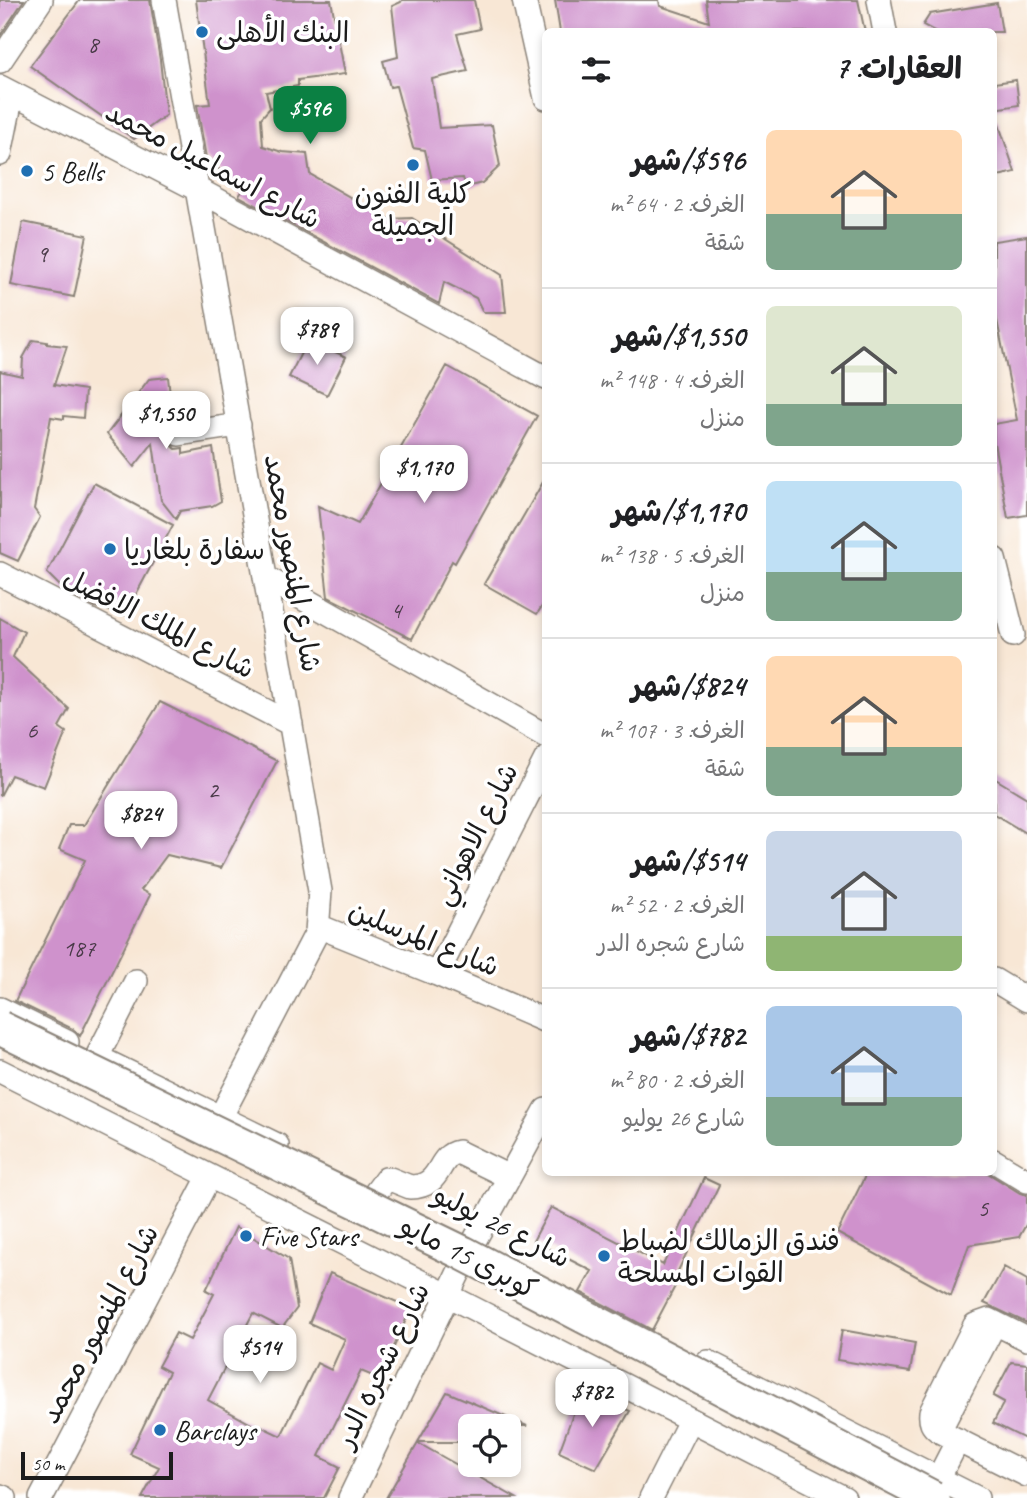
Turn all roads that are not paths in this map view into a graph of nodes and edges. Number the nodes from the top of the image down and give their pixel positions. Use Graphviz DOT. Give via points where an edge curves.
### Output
graph roads {
  1 [pos="41,0"];
  2 [pos="164,0"];
  3 [pos="524,0"];
  4 [pos="879,0"];
  5 [pos="884,28"];
  6 [pos="0,61"];
  7 [pos="542,80"];
  8 [pos="6,90"];
  9 [pos="0,154"];
  10 [pos="197,189"];
  11 [pos="542,376"];
  12 [pos="239,425"];
  13 [pos="179,434"];
  14 [pos="0,574"];
  15 [pos="997,574"];
  16 [pos="265,577"];
  17 [pos="997,603"];
  18 [pos="1009,633"];
  19 [pos="291,724"];
  20 [pos="542,734"];
  21 [pos="542,766"];
  22 [pos="318,926"];
  23 [pos="438,974"];
  24 [pos="136,981"];
  25 [pos="997,982"];
  26 [pos="1027,1000"];
  27 [pos="0,1009"];
  28 [pos="542,1019"];
  29 [pos="0,1028"];
  30 [pos="0,1050"];
  31 [pos="97,1057"];
  32 [pos="0,1071"];
  33 [pos="222,1116"];
  34 [pos="542,1117"];
  35 [pos="997,1163"];
  36 [pos="209,1177"];
  37 [pos="509,1177"];
  38 [pos="1027,1181"];
  39 [pos="374,1195"];
  40 [pos="472,1245"];
  41 [pos="449,1296"];
  42 [pos="1027,1339"];
  43 [pos="690,1421"];
  44 [pos="949,1436"];
  45 [pos="1027,1475"];
  46 [pos="936,1488"];
  47 [pos="0,1496"];
  48 [pos="5,1498"];
  49 [pos="41,1498"];
  50 [pos="350,1498"];
  51 [pos="651,1498"];
  52 [pos="844,1498"];
  53 [pos="887,1498"];
  54 [pos="977,1498"];
  1 -- 6 [label="street"];
  2 -- 10 [label="street, شارع المنصور محمد"];
  3 -- 7 [label="street"];
  4 -- 5 [label="street"];
  8 -- 9 [label="street"];
  8 -- 10 [label="street, شارع اسماعيل محمد"];
  10 -- 11 [label="street, شارع اسماعيل محمد"];
  10 -- 12 [label="street, شارع المنصور محمد"];
  12 -- 13 [label="street"];
  12 -- 16 [label="street, شارع المنصور محمد"];
  14 -- 19 [label="street, شارع الملك الافضل"];
  15 -- 18 [label="street"];
  16 -- 19 [label="street, شارع المنصور محمد"];
  16 -- 20 [label="street"];
  17 -- 18 [label="street"];
  19 -- 22 [label="street, شارع المنصور محمد" via="320,891"];
  21 -- 23 [label="street, شارع الاهواني"];
  22 -- 23 [label="street, شارع المرسلين"];
  22 -- 33 [label="street, شارع المنصور محمد"];
  23 -- 28 [label="street, شارع المرسلين"];
  24 -- 31 [label="street"];
  25 -- 26 [label="street"];
  27 -- 31 [label="street, شارع 26 يوليو"];
  29 -- 46 [label="highway, كوبرى 15 مايو, bridge"];
  30 -- 53 [label="highway, كوبرى 15 مايو" via="456,1273"];
  31 -- 33 [label="street, شارع 26 يوليو"];
  32 -- 36 [label="street"];
  33 -- 39 [label="street, شارع 26 يوليو"];
  34 -- 37 [label="street, شارع شجره الدر"];
  35 -- 38 [label="street"];
  36 -- 41 [label="street"];
  36 -- 49 [label="street, شارع المنصور محمد"];
  37 -- 39 [label="street" via="458,1152 446,1157 430,1181 410,1187 386,1179"];
  37 -- 40 [label="street, شارع شجره الدر"];
  39 -- 40 [label="street, شارع 26 يوليو"];
  40 -- 41 [label="street, شارع شجره الدر"];
  40 -- 46 [label="street, شارع 26 يوليو"];
  41 -- 43 [label="street"];
  41 -- 50 [label="street, شارع شجره الدر"];
  42 -- 44 [label="street" via="995,1323"];
  43 -- 51 [label="street"];
  43 -- 52 [label="street"];
  44 -- 45 [label="street"];
  44 -- 46 [label="street"];
  46 -- 54 [label="street, شارع 26 يوليو"];
  47 -- 48 [label="street"];
}
